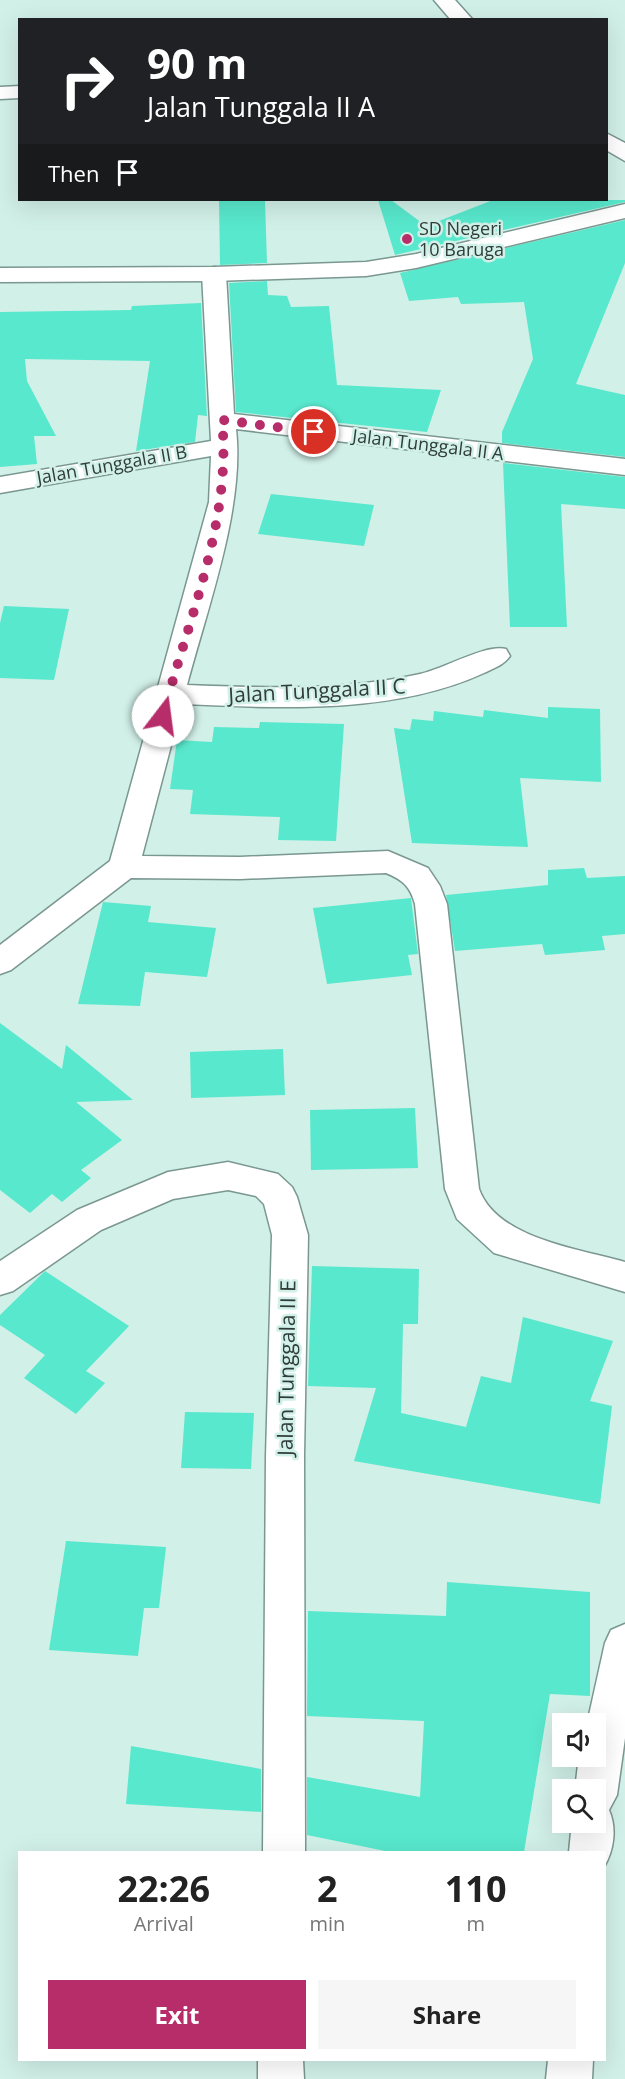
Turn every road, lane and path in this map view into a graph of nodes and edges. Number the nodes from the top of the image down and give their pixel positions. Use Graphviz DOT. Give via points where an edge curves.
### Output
graph roads {
  1 [pos="444,0"];
  2 [pos="461,18"];
  3 [pos="18,92"];
  4 [pos="0,93"];
  5 [pos="608,141"];
  6 [pos="625,154"];
  7 [pos="625,211"];
  8 [pos="0,274"];
  9 [pos="214,274"];
  10 [pos="224,433"];
  11 [pos="625,467"];
  12 [pos="0,485"];
  13 [pos="496,657"];
  14 [pos="169,694"];
  15 [pos="124,867"];
  16 [pos="0,962"];
  17 [pos="625,1277"];
  18 [pos="0,1280"];
  19 [pos="625,1643"];
  20 [pos="597,1779"];
  21 [pos="592,1833"];
  22 [pos="284,1851"];
  23 [pos="590,1851"];
  24 [pos="281,2061"];
  25 [pos="570,2061"];
  26 [pos="281,2079"];
  27 [pos="569,2079"];
  1 -- 2 [label="street"];
  3 -- 4 [label="street"];
  5 -- 6 [label="street"];
  7 -- 9 [label="street" via="416,261 366,269"];
  8 -- 9 [label="street"];
  9 -- 10 [label="street"];
  10 -- 11 [label="street, Jalan Tunggala II A"];
  10 -- 12 [label="street, Jalan Tunggala II B"];
  10 -- 14 [label="street" via="222,502"];
  13 -- 14 [label="street, Jalan Tunggala II C" via="475,669 418,686 238,697"];
  14 -- 15 [label="street"];
  15 -- 16 [label="street"];
  15 -- 17 [label="street" via="240,868 388,862 410,870 424,881 431,904 462,1189 469,1209 507,1243"];
  18 -- 22 [label="street, Jalan Tunggala II E" via="89,1220 168,1186 228,1176 266,1184 280,1197 290,1235"];
  19 -- 20 [label="street"];
  21 -- 23 [label="street"];
  24 -- 26 [label="street"];
  25 -- 27 [label="street"];
}
